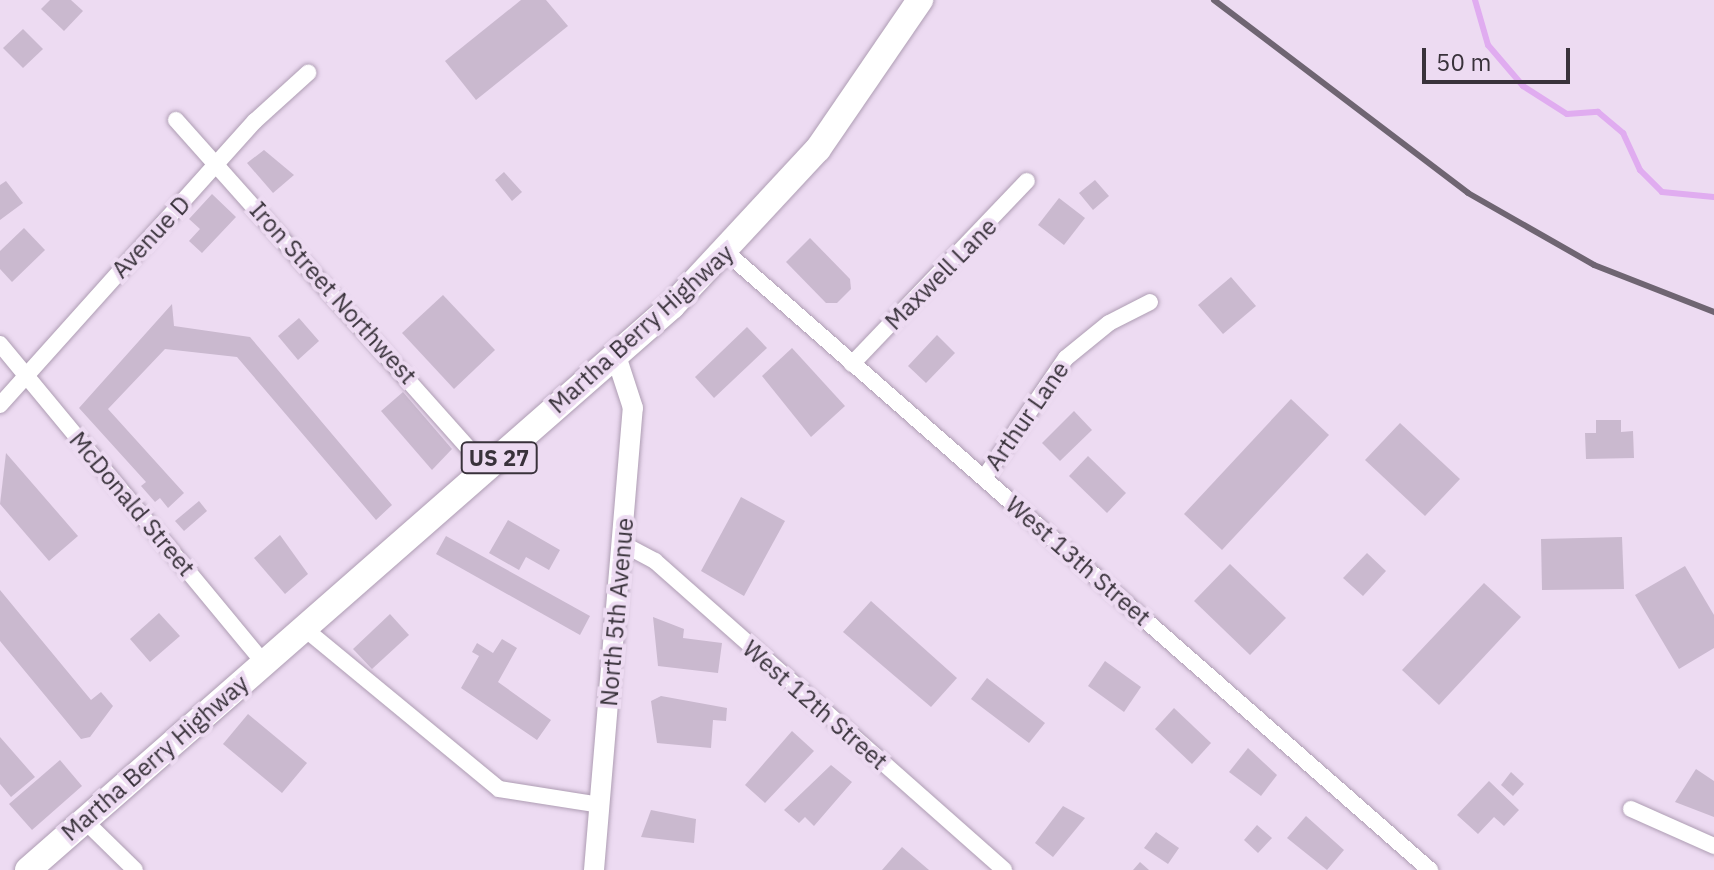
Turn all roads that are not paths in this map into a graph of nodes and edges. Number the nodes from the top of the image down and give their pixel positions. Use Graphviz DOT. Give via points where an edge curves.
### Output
graph roads {
  1 [pos="920,0"];
  2 [pos="308,73"];
  3 [pos="176,120"];
  4 [pos="219,165"];
  5 [pos="1027,181"];
  6 [pos="726,252"];
  7 [pos="1150,302"];
  8 [pos="0,344"];
  9 [pos="616,356"];
  10 [pos="852,364"];
  11 [pos="22,373"];
  12 [pos="0,405"];
  13 [pos="487,469"];
  14 [pos="984,478"];
  15 [pos="623,544"];
  16 [pos="305,629"];
  17 [pos="264,663"];
  18 [pos="600,805"];
  19 [pos="1631,809"];
  20 [pos="84,820"];
  21 [pos="1714,846"];
  22 [pos="28,870"];
  23 [pos="135,870"];
  24 [pos="594,870"];
  25 [pos="1004,870"];
  26 [pos="1430,870"];
  1 -- 6 [label="main road, Martha Berry Highway / US 27" via="844,115"];
  2 -- 4 [label="street, Avenue D"];
  3 -- 4 [label="street, Iron Street Northwest"];
  4 -- 11 [label="street, Avenue D"];
  4 -- 13 [label="street, Iron Street Northwest"];
  5 -- 10 [label="street, Maxwell Lane"];
  6 -- 9 [label="main road, Martha Berry Highway / US 27"];
  6 -- 10 [label="street, West 13th Street"];
  7 -- 14 [label="street, Arthur Lane" via="1109,323 1066,358"];
  8 -- 11 [label="street, McDonald Street"];
  9 -- 13 [label="main road, Martha Berry Highway / US 27"];
  9 -- 15 [label="street, North 5th Avenue" via="633,408"];
  10 -- 14 [label="street, West 13th Street"];
  11 -- 12 [label="street, Avenue D"];
  11 -- 17 [label="street, McDonald Street"];
  13 -- 16 [label="main road, Martha Berry Highway / US 27"];
  14 -- 26 [label="street, West 13th Street"];
  15 -- 18 [label="street, North 5th Avenue"];
  15 -- 25 [label="street, West 12th Street" via="655,561"];
  16 -- 17 [label="main road, Martha Berry Highway / US 27"];
  16 -- 18 [label="street" via="499,789"];
  17 -- 20 [label="main road, Martha Berry Highway / US 27"];
  18 -- 24 [label="street, North 5th Avenue"];
  19 -- 21 [label="street"];
  20 -- 22 [label="main road, Martha Berry Highway / US 27"];
  20 -- 23 [label="street"];
}
